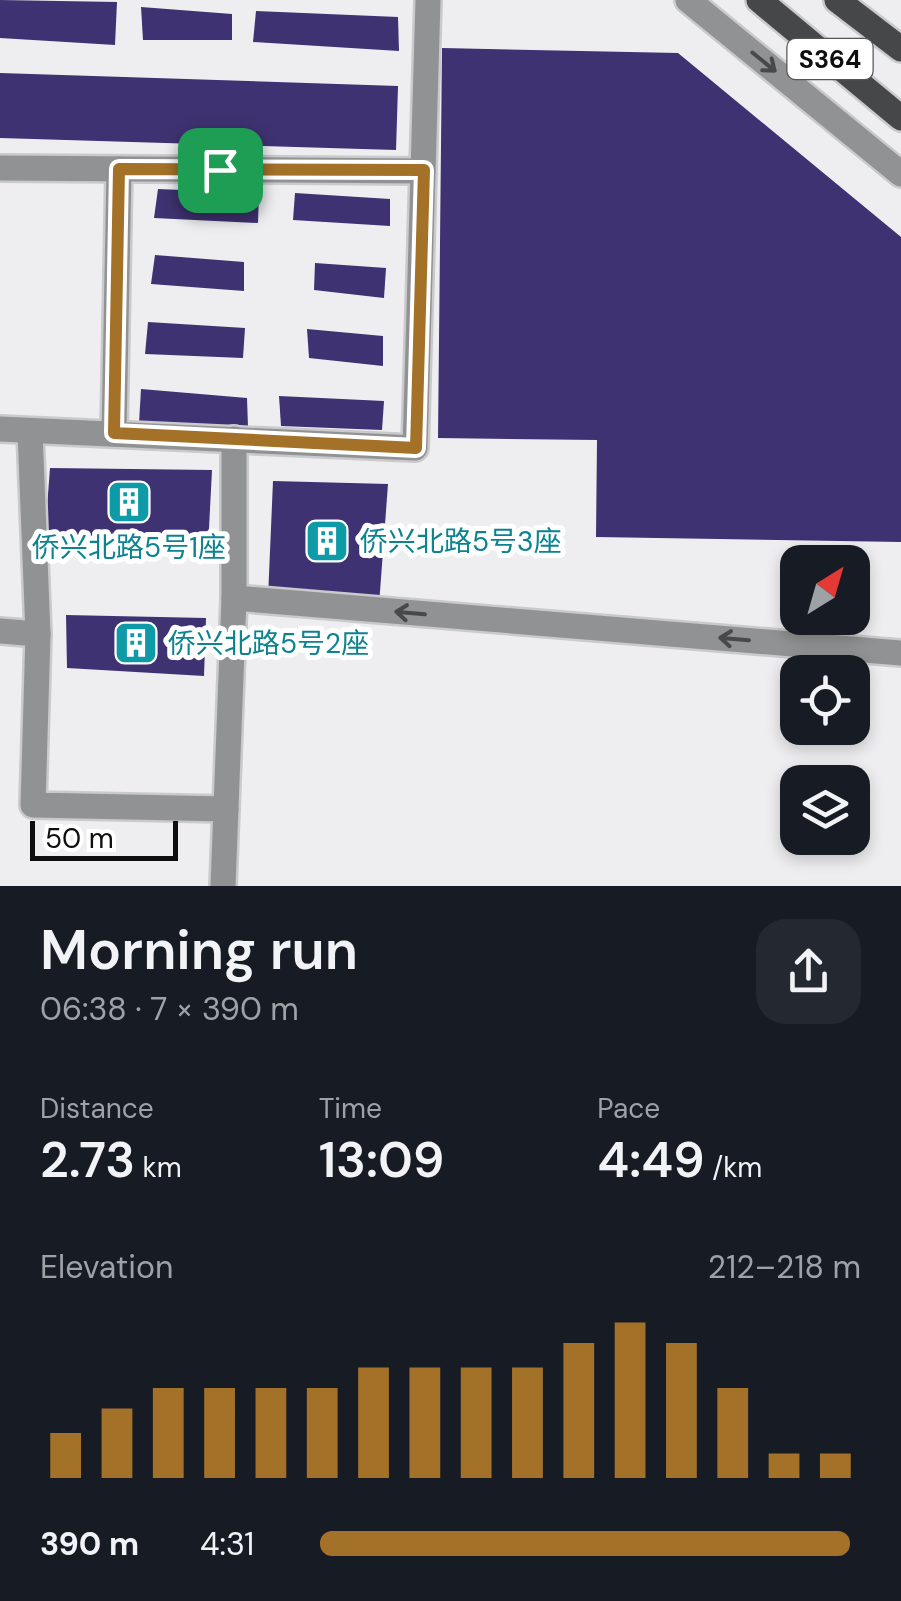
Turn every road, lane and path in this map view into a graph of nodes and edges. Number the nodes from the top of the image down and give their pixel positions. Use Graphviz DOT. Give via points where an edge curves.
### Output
graph roads {
  1 [pos="428,0"];
  2 [pos="688,0"];
  3 [pos="759,0"];
  4 [pos="837,0"];
  5 [pos="901,50"];
  6 [pos="901,118"];
  7 [pos="0,168"];
  8 [pos="119,169"];
  9 [pos="424,170"];
  10 [pos="901,174"];
  11 [pos="0,429"];
  12 [pos="30,431"];
  13 [pos="114,433"];
  14 [pos="234,439"];
  15 [pos="234,598"];
  16 [pos="0,631"];
  17 [pos="38,634"];
  18 [pos="901,653"];
  19 [pos="226,809"];
  20 [pos="223,886"];
  1 -- 9 [label="street"];
  2 -- 10 [label="street, one-way"];
  3 -- 6 [label="main road, S364"];
  4 -- 5 [label="main road, S364"];
  7 -- 8 [label="street"];
  8 -- 9 [label="street"];
  8 -- 13 [label="street"];
  9 -- 14 [label="street" via="416,448"];
  11 -- 12 [label="street"];
  12 -- 13 [label="street"];
  12 -- 17 [label="street"];
  13 -- 14 [label="street"];
  14 -- 15 [label="street"];
  18 -- 15 [label="street, one-way"];
  15 -- 19 [label="street"];
  16 -- 17 [label="street"];
  17 -- 19 [label="street" via="33,806"];
  19 -- 20 [label="street"];
}
